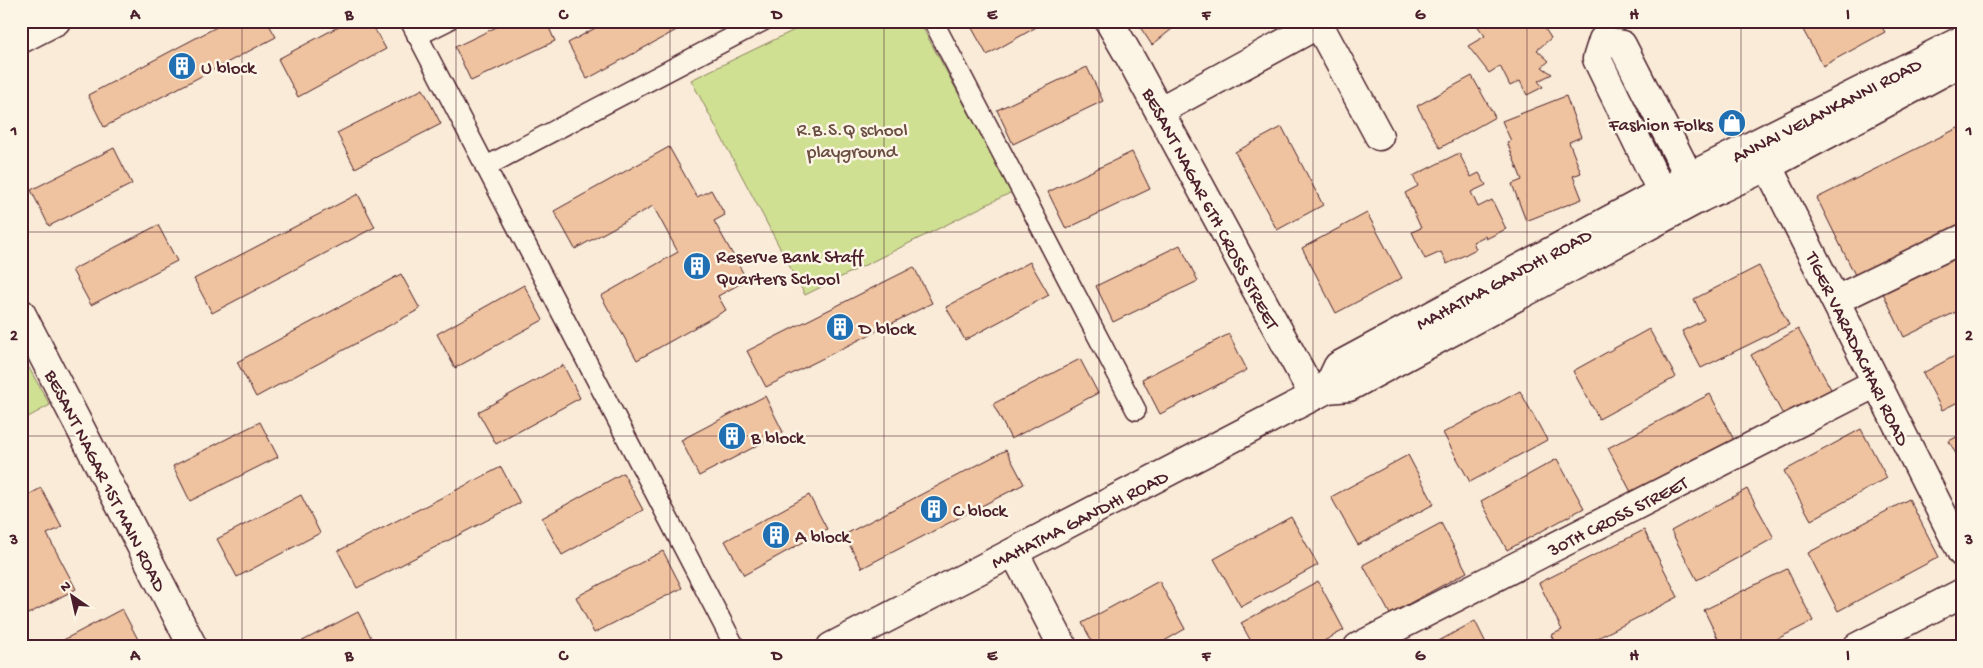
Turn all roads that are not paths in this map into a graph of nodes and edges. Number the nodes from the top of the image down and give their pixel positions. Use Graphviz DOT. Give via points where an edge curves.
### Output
graph roads {
  1 [pos="56,21"];
  2 [pos="447,21"];
  3 [pos="763,21"];
  4 [pos="932,21"];
  5 [pos="1109,21"];
  6 [pos="1318,23"];
  7 [pos="413,29"];
  8 [pos="1598,31"];
  9 [pos="21,39"];
  10 [pos="1962,40"];
  11 [pos="1962,62"];
  12 [pos="1159,111"];
  13 [pos="1379,136"];
  14 [pos="1762,155"];
  15 [pos="485,167"];
  16 [pos="1694,188"];
  17 [pos="1666,203"];
  18 [pos="1962,239"];
  19 [pos="1836,300"];
  20 [pos="21,313"];
  21 [pos="1876,383"];
  22 [pos="1320,392"];
  23 [pos="1136,410"];
  24 [pos="1958,538"];
  25 [pos="1014,552"];
  26 [pos="1962,593"];
  27 [pos="193,647"];
  28 [pos="735,647"];
  29 [pos="831,647"];
  30 [pos="1063,647"];
  31 [pos="1358,647"];
  32 [pos="1857,647"];
  1 -- 9 [label="street"];
  2 -- 7 [label="lane"];
  3 -- 15 [label="lane"];
  4 -- 23 [label="lane"];
  5 -- 12 [label="street, BESANT NAGAR 6TH CROSS STREET"];
  6 -- 12 [label="street"];
  6 -- 13 [label="street"];
  7 -- 15 [label="lane"];
  8 -- 16 [label="street" via="1622,45"];
  8 -- 17 [label="street" via="1597,59"];
  10 -- 14 [label="street, ANNAI VELANKANNI ROAD"];
  11 -- 14 [label="street, ANNAI VELANKANNI ROAD"];
  12 -- 22 [label="street, BESANT NAGAR 6TH CROSS STREET"];
  14 -- 16 [label="street, ANNAI VELANKANNI ROAD"];
  14 -- 19 [label="street, TIGER VARADACHARI ROAD"];
  15 -- 28 [label="lane"];
  16 -- 17 [label="street, MAHATMA GANDHI ROAD"];
  17 -- 22 [label="street, MAHATMA GANDHI ROAD" via="1349,387"];
  18 -- 19 [label="street"];
  19 -- 21 [label="street, TIGER VARADACHARI ROAD"];
  20 -- 27 [label="street, BESANT NAGAR 1ST MAIN ROAD"];
  21 -- 24 [label="street, TIGER VARADACHARI ROAD"];
  21 -- 31 [label="street, 30TH CROSS STREET"];
  22 -- 25 [label="street, MAHATMA GANDHI ROAD"];
  25 -- 29 [label="street, MAHATMA GANDHI ROAD"];
  25 -- 30 [label="street"];
  26 -- 32 [label="street"];
}
